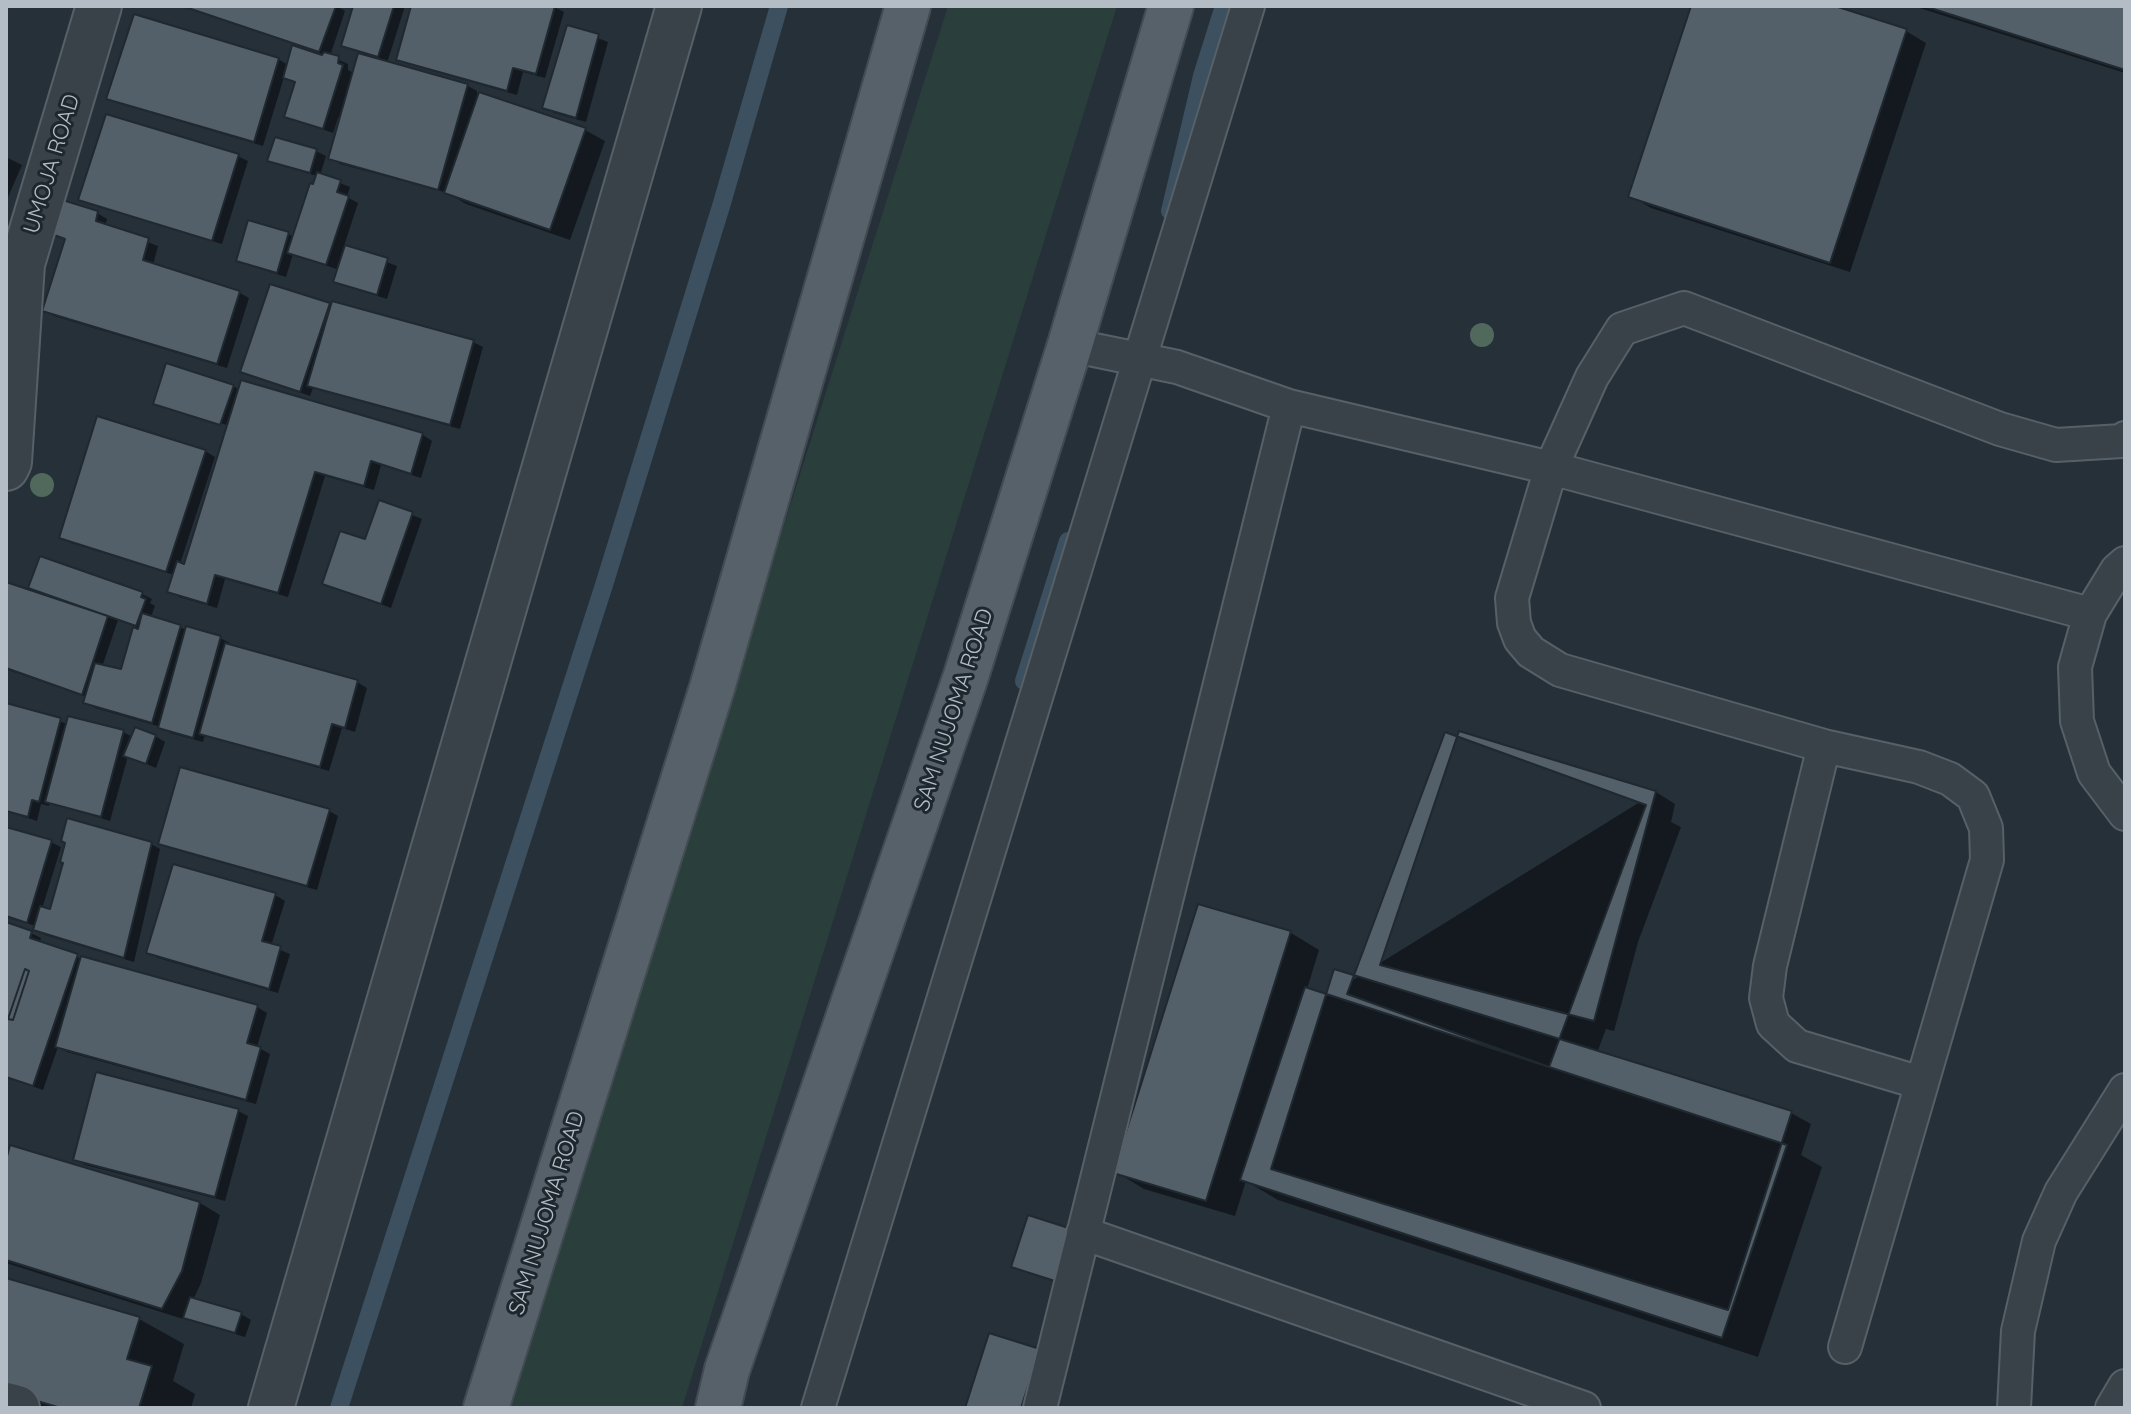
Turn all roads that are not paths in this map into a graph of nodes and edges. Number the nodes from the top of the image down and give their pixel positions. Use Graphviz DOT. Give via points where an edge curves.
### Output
graph roads {
  1 [pos="99,6"];
  2 [pos="679,6"];
  3 [pos="908,6"];
  4 [pos="1171,6"];
  5 [pos="1248,6"];
  6 [pos="1070,345"];
  7 [pos="1141,359"];
  8 [pos="1289,406"];
  9 [pos="2125,438"];
  10 [pos="6,468"];
  11 [pos="1551,468"];
  12 [pos="2125,563"];
  13 [pos="2090,614"];
  14 [pos="1824,746"];
  15 [pos="2125,814"];
  16 [pos="1921,1083"];
  17 [pos="2125,1090"];
  18 [pos="1083,1233"];
  19 [pos="1845,1347"];
  20 [pos="2125,1386"];
  21 [pos="722,1395"];
  22 [pos="6,1405"];
  23 [pos="17,1408"];
  24 [pos="271,1408"];
  25 [pos="486,1408"];
  26 [pos="818,1408"];
  27 [pos="1040,1408"];
  28 [pos="1584,1408"];
  29 [pos="2014,1408"];
  30 [pos="2112,1408"];
  1 -- 10 [label="street, UMOJA ROAD" via="22,264"];
  2 -- 24 [label="street"];
  3 -- 25 [label="main road, SAM NUJOMA ROAD" via="712,688"];
  4 -- 6 [label="main road, SAM NUJOMA ROAD"];
  5 -- 7 [label="lane"];
  6 -- 7 [label="lane"];
  6 -- 21 [label="main road, SAM NUJOMA ROAD" via="966,676"];
  7 -- 8 [label="lane"];
  7 -- 26 [label="lane"];
  8 -- 11 [label="lane"];
  8 -- 18 [label="lane"];
  9 -- 11 [label="lane" via="2056,445 2000,429 1684,308 1622,329 1592,377"];
  11 -- 13 [label="lane"];
  11 -- 14 [label="lane" via="1512,598 1514,623 1531,652 1560,670"];
  12 -- 13 [label="lane"];
  13 -- 15 [label="lane" via="2075,667 2077,721 2094,773"];
  14 -- 16 [label="lane" via="1770,966 1766,998 1773,1024 1797,1046"];
  14 -- 16 [label="lane" via="1950,779 1973,796 1986,828 1987,860"];
  16 -- 19 [label="lane"];
  17 -- 29 [label="lane" via="2061,1192 2039,1241 2018,1331"];
  18 -- 27 [label="lane"];
  18 -- 28 [label="lane"];
  20 -- 30 [label="lane"];
  22 -- 23 [label="street"];
}
